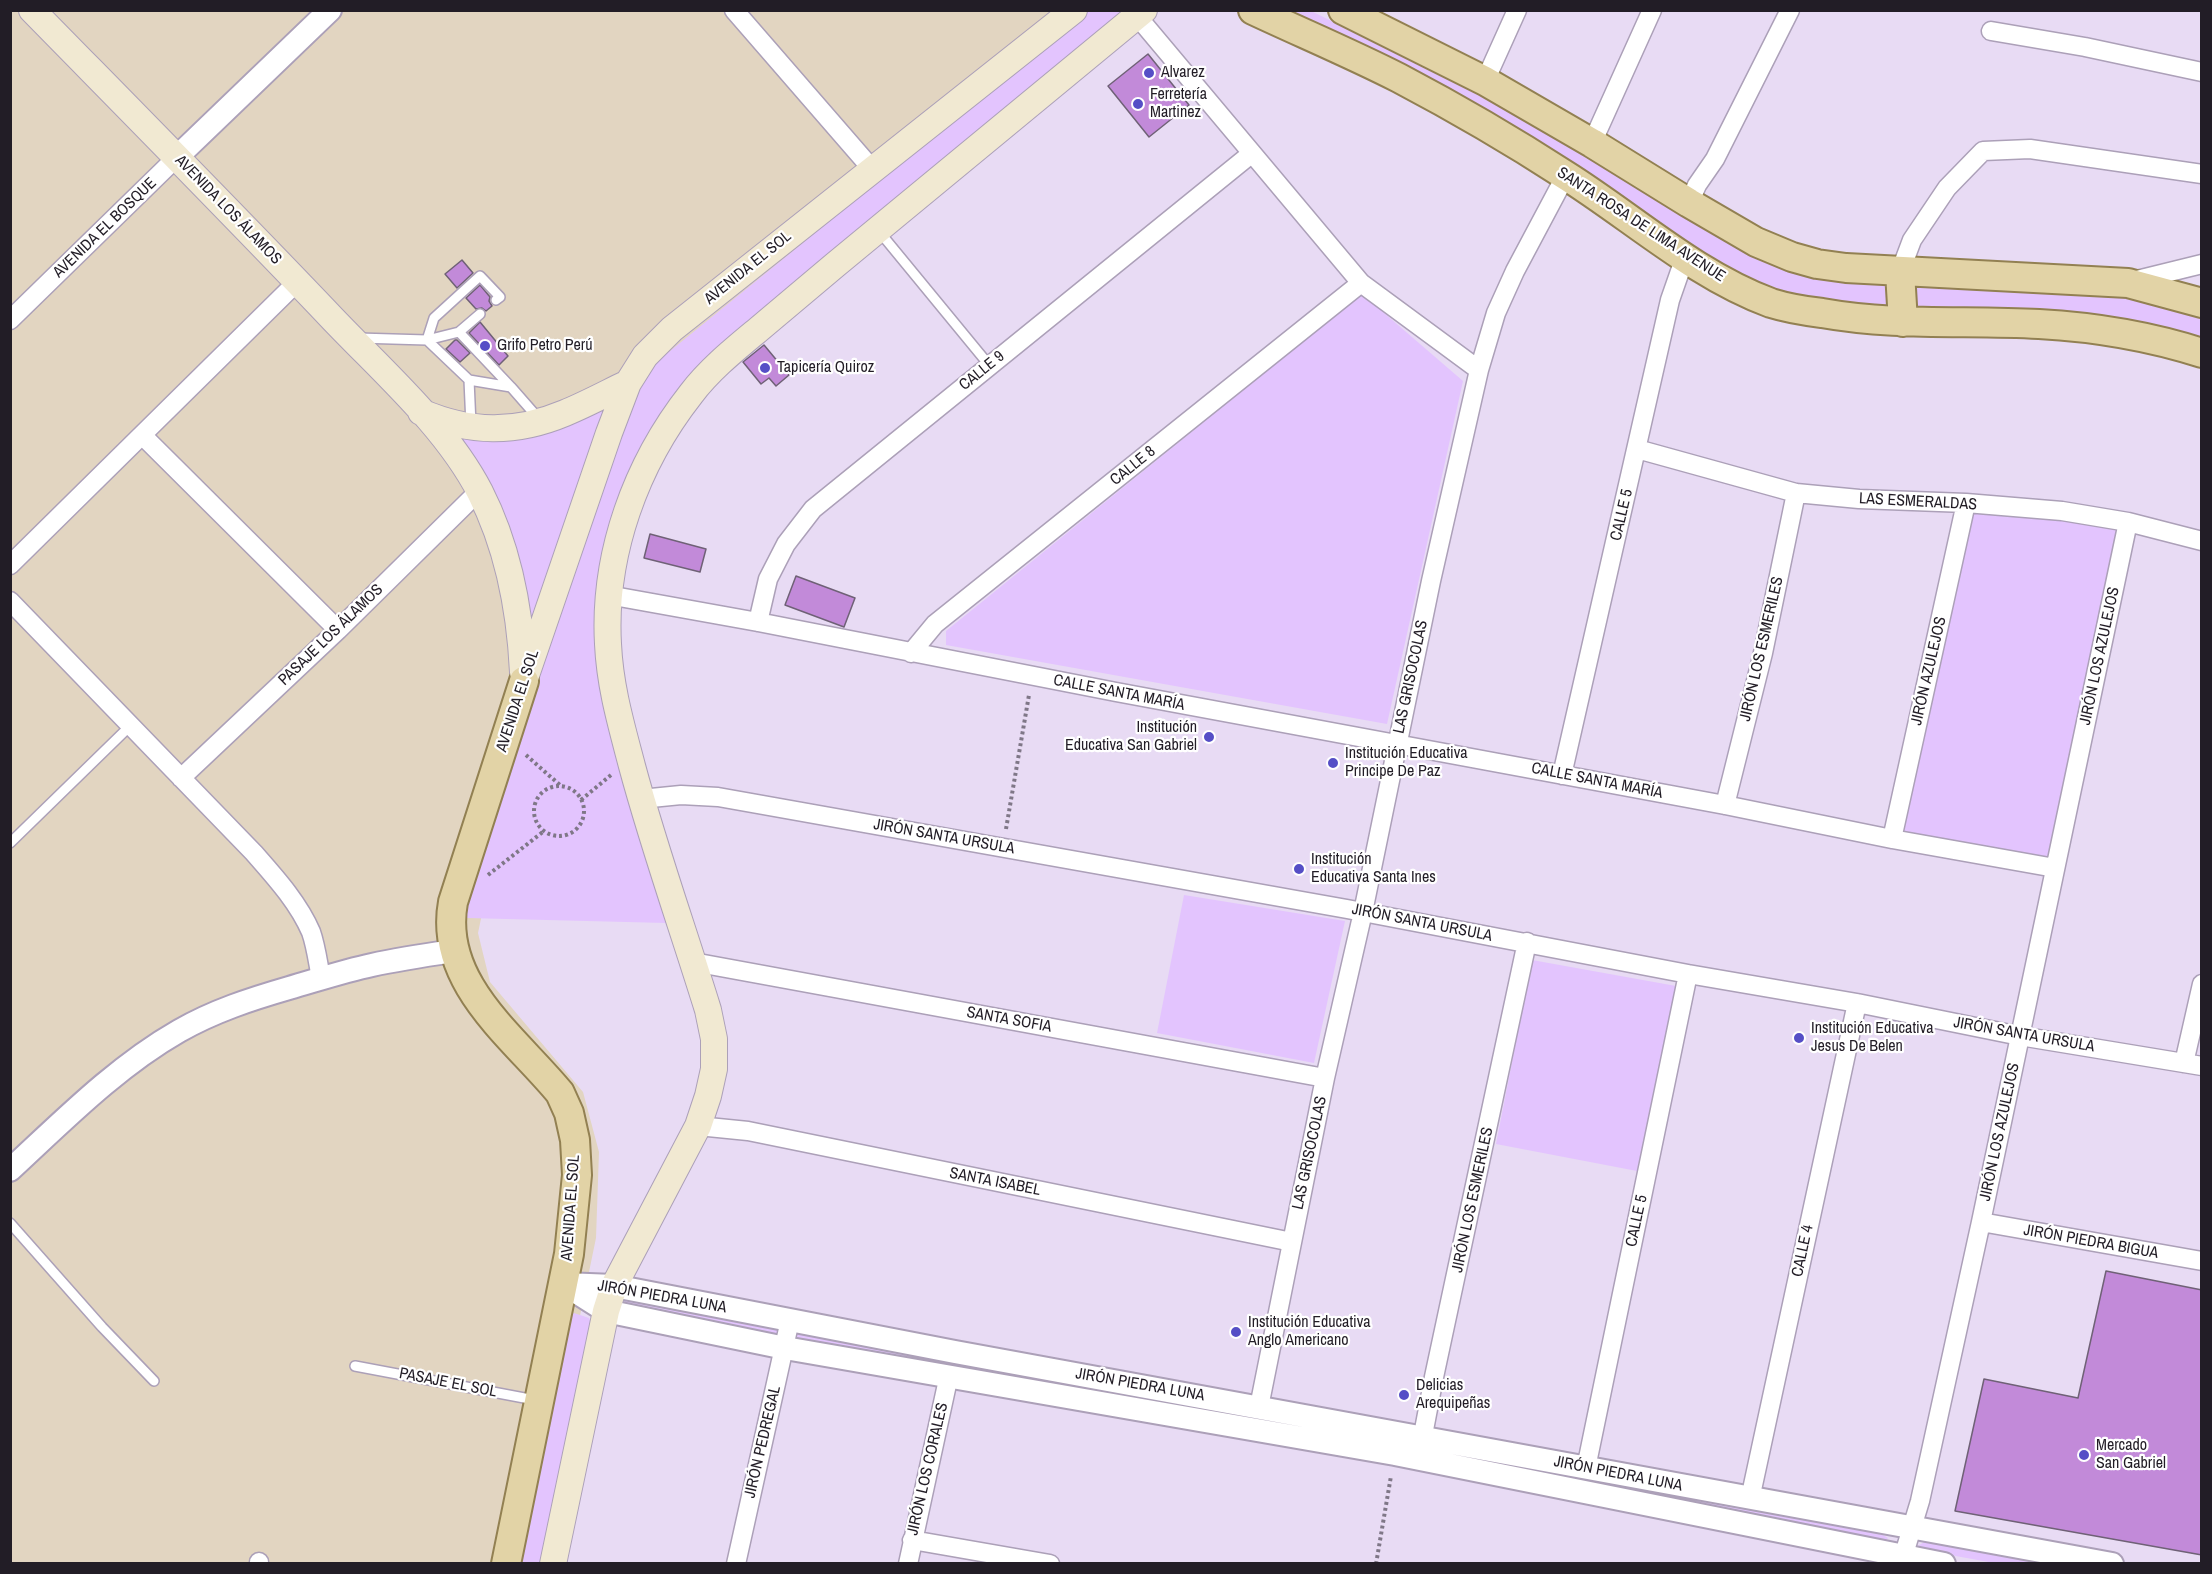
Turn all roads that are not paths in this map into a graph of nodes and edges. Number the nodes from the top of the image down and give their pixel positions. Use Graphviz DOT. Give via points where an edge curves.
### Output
graph roads {
  1 [pos="32,10"];
  2 [pos="330,10"];
  3 [pos="734,10"];
  4 [pos="1074,10"];
  5 [pos="1254,10"];
  6 [pos="1343,10"];
  7 [pos="1517,10"];
  8 [pos="1652,10"];
  9 [pos="1790,10"];
  10 [pos="1141,13"];
  11 [pos="1378,18"];
  12 [pos="1991,31"];
  13 [pos="2202,72"];
  14 [pos="1485,81"];
  15 [pos="1592,143"];
  16 [pos="1251,154"];
  17 [pos="177,157"];
  18 [pos="872,169"];
  19 [pos="2202,174"];
  20 [pos="1566,175"];
  21 [pos="1689,203"];
  22 [pos="878,229"];
  23 [pos="1685,257"];
  24 [pos="2202,264"];
  25 [pos="1900,272"];
  26 [pos="297,282"];
  27 [pos="2128,282"];
  28 [pos="1361,283"];
  29 [pos="496,300"];
  30 [pos="2202,303"];
  31 [pos="480,314"];
  32 [pos="10,320"];
  33 [pos="1903,322"];
  34 [pos="459,332"];
  35 [pos="350,337"];
  36 [pos="427,340"];
  37 [pos="2202,353"];
  38 [pos="989,365"];
  39 [pos="1479,370"];
  40 [pos="469,380"];
  41 [pos="628,383"];
  42 [pos="511,387"];
  43 [pos="421,412"];
  44 [pos="541,421"];
  45 [pos="471,428"];
  46 [pos="143,436"];
  47 [pos="1637,449"];
  48 [pos="479,491"];
  49 [pos="1796,493"];
  50 [pos="1966,503"];
  51 [pos="2128,522"];
  52 [pos="2202,541"];
  53 [pos="10,565"];
  54 [pos="608,595"];
  55 [pos="10,601"];
  56 [pos="758,622"];
  57 [pos="338,630"];
  58 [pos="911,653"];
  59 [pos="524,681"];
  60 [pos="130,726"];
  61 [pos="1398,745"];
  62 [pos="1562,775"];
  63 [pos="181,778"];
  64 [pos="641,800"];
  65 [pos="1725,805"];
  66 [pos="1892,839"];
  67 [pos="10,843"];
  68 [pos="2055,868"];
  69 [pos="1363,912"];
  70 [pos="1527,942"];
  71 [pos="453,951"];
  72 [pos="693,962"];
  73 [pos="1688,974"];
  74 [pos="321,978"];
  75 [pos="2202,984"];
  76 [pos="1857,1003"];
  77 [pos="2020,1036"];
  78 [pos="2193,1065"];
  79 [pos="1325,1078"];
  80 [pos="698,1126"];
  81 [pos="10,1170"];
  82 [pos="1981,1222"];
  83 [pos="10,1223"];
  84 [pos="1292,1242"];
  85 [pos="2202,1261"];
  86 [pos="564,1284"];
  87 [pos="614,1286"];
  88 [pos="606,1311"];
  89 [pos="790,1320"];
  90 [pos="785,1348"];
  91 [pos="355,1366"];
  92 [pos="949,1375"];
  93 [pos="153,1381"];
  94 [pos="540,1401"];
  95 [pos="1259,1407"];
  96 [pos="1420,1448"];
  97 [pos="1586,1468"];
  98 [pos="1750,1499"];
  99 [pos="1912,1528"];
  100 [pos="912,1540"];
  101 [pos="1902,1560"];
  102 [pos="506,1563"];
  103 [pos="553,1563"];
  104 [pos="736,1563"];
  105 [pos="908,1563"];
  106 [pos="1050,1563"];
  107 [pos="1944,1563"];
  108 [pos="2112,1563"];
  1 -- 17 [label="main road, AVENIDA LOS ÁLAMOS"];
  2 -- 17 [label="street, AVENIDA EL BOSQUE"];
  3 -- 18 [label="street"];
  4 -- 18 [label="main road, AVENIDA EL SOL"];
  5 -- 20 [label="main road, SANTA ROSA DE LIMA AVENUE" via="1397,77"];
  6 -- 11 [label="main road"];
  7 -- 14 [label="street"];
  8 -- 15 [label="street"];
  9 -- 21 [label="street" via="1716,159"];
  10 -- 16 [label="street"];
  10 -- 22 [label="main road"];
  11 -- 14 [label="main road"];
  12 -- 13 [label="street"];
  14 -- 15 [label="main road"];
  15 -- 21 [label="main road"];
  16 -- 28 [label="street"];
  16 -- 38 [label="street, CALLE 9"];
  17 -- 26 [label="main road, AVENIDA LOS ÁLAMOS"];
  17 -- 32 [label="street, AVENIDA EL BOSQUE"];
  18 -- 41 [label="main road, AVENIDA EL SOL" via="672,329 645,356"];
  19 -- 25 [label="street" via="2030,149 1983,151 1947,188 1923,222"];
  20 -- 23 [label="main road, SANTA ROSA DE LIMA AVENUE"];
  20 -- 39 [label="street, LAS GRISOCOLAS" via="1496,313"];
  21 -- 25 [label="main road" via="1756,242 1792,257 1817,264"];
  22 -- 38 [label="lane"];
  22 -- 54 [label="main road" via="724,358 692,392 668,425 628,506"];
  23 -- 33 [label="main road, SANTA ROSA DE LIMA AVENUE" via="1729,284 1773,303 1846,318"];
  23 -- 47 [label="street, CALLE 5" via="1670,300"];
  24 -- 27 [label="street"];
  25 -- 27 [label="main road"];
  25 -- 33 [label="main road"];
  26 -- 35 [label="main road, AVENIDA LOS ÁLAMOS"];
  26 -- 46 [label="street"];
  27 -- 30 [label="main road"];
  28 -- 39 [label="street"];
  28 -- 58 [label="street, CALLE 8" via="935,624"];
  29 -- 36 [label="lane" via="500,297 480,276 434,318"];
  31 -- 34 [label="lane"];
  33 -- 37 [label="main road, SANTA ROSA DE LIMA AVENUE" via="2050,325 2164,341"];
  34 -- 36 [label="lane"];
  34 -- 42 [label="lane"];
  35 -- 36 [label="lane"];
  35 -- 43 [label="main road, AVENIDA LOS ÁLAMOS"];
  36 -- 40 [label="lane"];
  38 -- 56 [label="street, CALLE 9" via="813,509 786,544 768,579"];
  39 -- 61 [label="street, LAS GRISOCOLAS"];
  40 -- 42 [label="lane"];
  40 -- 45 [label="lane"];
  41 -- 44 [label="main road, AVENIDA LOS ÁLAMOS"];
  41 -- 59 [label="main road, AVENIDA EL SOL"];
  42 -- 44 [label="lane"];
  43 -- 45 [label="main road, AVENIDA LOS ÁLAMOS"];
  43 -- 48 [label="main road, AVENIDA LOS ÁLAMOS" via="457,455"];
  44 -- 45 [label="main road, AVENIDA LOS ÁLAMOS" via="497,429"];
  46 -- 53 [label="street"];
  46 -- 57 [label="street"];
  47 -- 49 [label="street, LAS ESMERALDAS"];
  47 -- 62 [label="street, CALLE 5"];
  48 -- 57 [label="street, PASAJE LOS ÁLAMOS"];
  48 -- 59 [label="main road, AVENIDA LOS ÁLAMOS" via="508,566"];
  49 -- 50 [label="street, LAS ESMERALDAS"];
  49 -- 65 [label="street, JIRÓN LOS ESMERILES" via="1763,652"];
  50 -- 51 [label="street, LAS ESMERALDAS" via="2062,511"];
  50 -- 66 [label="street, JIRÓN AZULEJOS"];
  51 -- 52 [label="street, LAS ESMERALDAS"];
  51 -- 68 [label="street, JIRÓN LOS AZULEJOS"];
  54 -- 56 [label="street, CALLE SANTA MARÍA"];
  54 -- 64 [label="main road" via="612,691"];
  55 -- 60 [label="street"];
  56 -- 58 [label="street, CALLE SANTA MARÍA"];
  57 -- 63 [label="street, PASAJE LOS ÁLAMOS"];
  58 -- 61 [label="street, CALLE SANTA MARÍA"];
  59 -- 71 [label="main road, AVENIDA EL SOL" via="453,902"];
  60 -- 63 [label="street"];
  60 -- 67 [label="lane"];
  61 -- 62 [label="street, CALLE SANTA MARÍA"];
  61 -- 69 [label="street, LAS GRISOCOLAS"];
  62 -- 65 [label="street, CALLE SANTA MARÍA"];
  63 -- 74 [label="street" via="254,853 297,906 312,934"];
  64 -- 69 [label="street, JIRÓN SANTA URSULA" via="681,795 718,797"];
  64 -- 72 [label="main road"];
  65 -- 66 [label="street, CALLE SANTA MARÍA"];
  66 -- 68 [label="street, CALLE SANTA MARÍA"];
  68 -- 77 [label="street, JIRÓN LOS AZULEJOS"];
  69 -- 70 [label="street, JIRÓN SANTA URSULA"];
  69 -- 79 [label="street, LAS GRISOCOLAS"];
  70 -- 73 [label="street, JIRÓN SANTA URSULA"];
  70 -- 96 [label="street, JIRÓN LOS ESMERILES"];
  71 -- 74 [label="street"];
  71 -- 86 [label="main road, AVENIDA EL SOL" via="468,985 560,1093 569,1113 577,1175"];
  72 -- 79 [label="street, SANTA SOFIA"];
  72 -- 80 [label="main road" via="714,1039 714,1069"];
  73 -- 76 [label="street, JIRÓN SANTA URSULA"];
  73 -- 97 [label="street, CALLE 5"];
  74 -- 81 [label="street" via="251,999 178,1031 83,1102"];
  75 -- 78 [label="street"];
  76 -- 77 [label="street, JIRÓN SANTA URSULA"];
  76 -- 98 [label="street, CALLE 4"];
  77 -- 78 [label="street, JIRÓN SANTA URSULA"];
  77 -- 82 [label="street, JIRÓN LOS AZULEJOS"];
  79 -- 84 [label="street, LAS GRISOCOLAS"];
  80 -- 84 [label="street, SANTA ISABEL" via="748,1131"];
  80 -- 87 [label="main road"];
  82 -- 85 [label="street, JIRÓN PIEDRA BIGUA"];
  82 -- 99 [label="street, JIRÓN LOS AZULEJOS"];
  83 -- 93 [label="lane"];
  84 -- 95 [label="street, LAS GRISOCOLAS"];
  86 -- 87 [label="street, JIRÓN PIEDRA LUNA"];
  86 -- 88 [label="street, JIRÓN PIEDRA LUNA"];
  86 -- 94 [label="main road, AVENIDA EL SOL"];
  87 -- 88 [label="main road"];
  87 -- 89 [label="street, JIRÓN PIEDRA LUNA"];
  88 -- 90 [label="street, JIRÓN PIEDRA LUNA"];
  88 -- 103 [label="main road"];
  89 -- 90 [label="street, JIRÓN PEDREGAL"];
  89 -- 95 [label="street, JIRÓN PIEDRA LUNA"];
  90 -- 92 [label="street, JIRÓN PIEDRA LUNA"];
  90 -- 104 [label="street, JIRÓN PEDREGAL"];
  91 -- 94 [label="lane, PASAJE EL SOL"];
  92 -- 96 [label="street, JIRÓN PIEDRA LUNA" via="1395,1454"];
  92 -- 100 [label="street, JIRÓN LOS CORALES"];
  94 -- 102 [label="main road, AVENIDA EL SOL"];
  95 -- 96 [label="street, JIRÓN PIEDRA LUNA"];
  96 -- 97 [label="street, JIRÓN PIEDRA LUNA"];
  96 -- 101 [label="street, JIRÓN PIEDRA LUNA"];
  97 -- 98 [label="street, JIRÓN PIEDRA LUNA"];
  98 -- 99 [label="street, JIRÓN PIEDRA LUNA"];
  99 -- 101 [label="street, JIRÓN LOS AZULEJOS"];
  99 -- 108 [label="street, JIRÓN PIEDRA LUNA"];
  100 -- 105 [label="street, JIRÓN LOS CORALES"];
  100 -- 106 [label="street"];
  101 -- 107 [label="street, JIRÓN PIEDRA LUNA"];
}
